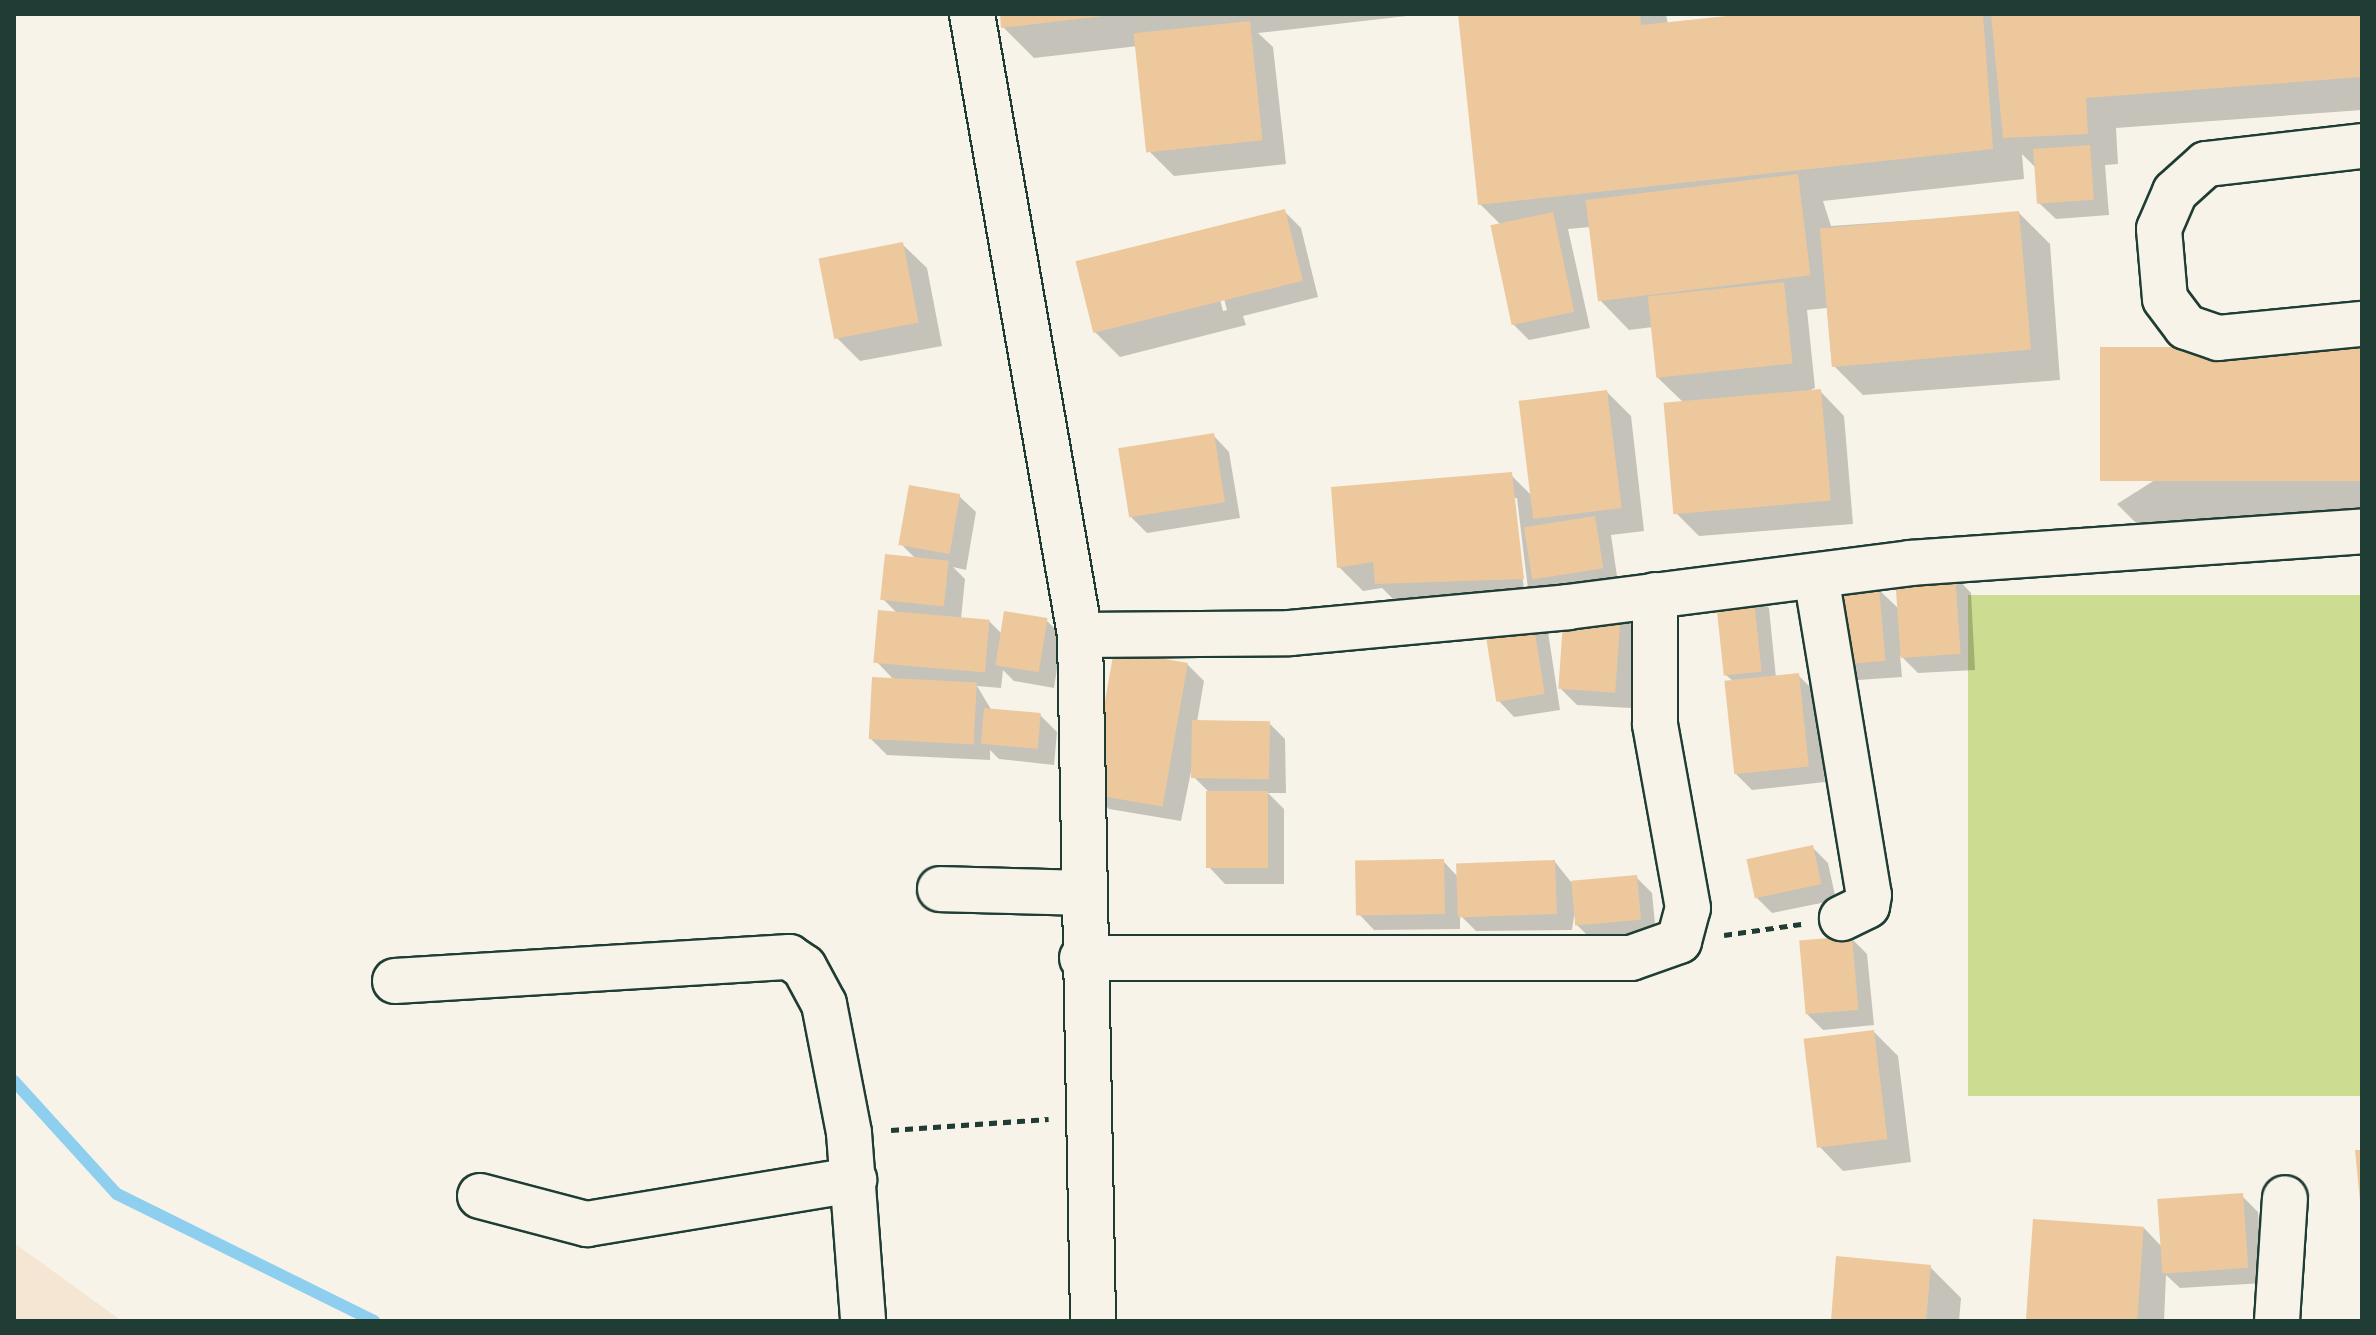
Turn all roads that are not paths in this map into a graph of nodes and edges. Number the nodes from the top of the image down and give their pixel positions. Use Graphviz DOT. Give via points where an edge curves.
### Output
graph roads {
  1 [pos="972,14"];
  2 [pos="2362,146"];
  3 [pos="2362,324"];
  4 [pos="2362,531"];
  5 [pos="1816,576"];
  6 [pos="1655,595"];
  7 [pos="1080,635"];
  8 [pos="940,889"];
  9 [pos="1083,893"];
  10 [pos="1842,918"];
  11 [pos="1082,958"];
  12 [pos="395,981"];
  13 [pos="854,1180"];
  14 [pos="480,1196"];
  15 [pos="2285,1198"];
  16 [pos="863,1321"];
  17 [pos="1093,1321"];
  18 [pos="2277,1321"];
  1 -- 7 [label="street"];
  2 -- 3 [label="street" via="2206,164 2175,192 2159,229 2165,299 2186,327 2218,338"];
  4 -- 5 [label="street" via="2007,554"];
  5 -- 6 [label="street"];
  5 -- 10 [label="street" via="1869,895 1867,906"];
  6 -- 7 [label="street" via="1290,633"];
  6 -- 11 [label="street" via="1655,724 1688,908 1679,941 1631,958"];
  7 -- 9 [label="street"];
  8 -- 9 [label="street"];
  9 -- 11 [label="street"];
  11 -- 17 [label="street"];
  12 -- 13 [label="street" via="789,957 804,967 824,1004"];
  13 -- 14 [label="street" via="587,1224"];
  13 -- 16 [label="street"];
  15 -- 18 [label="street"];
}
